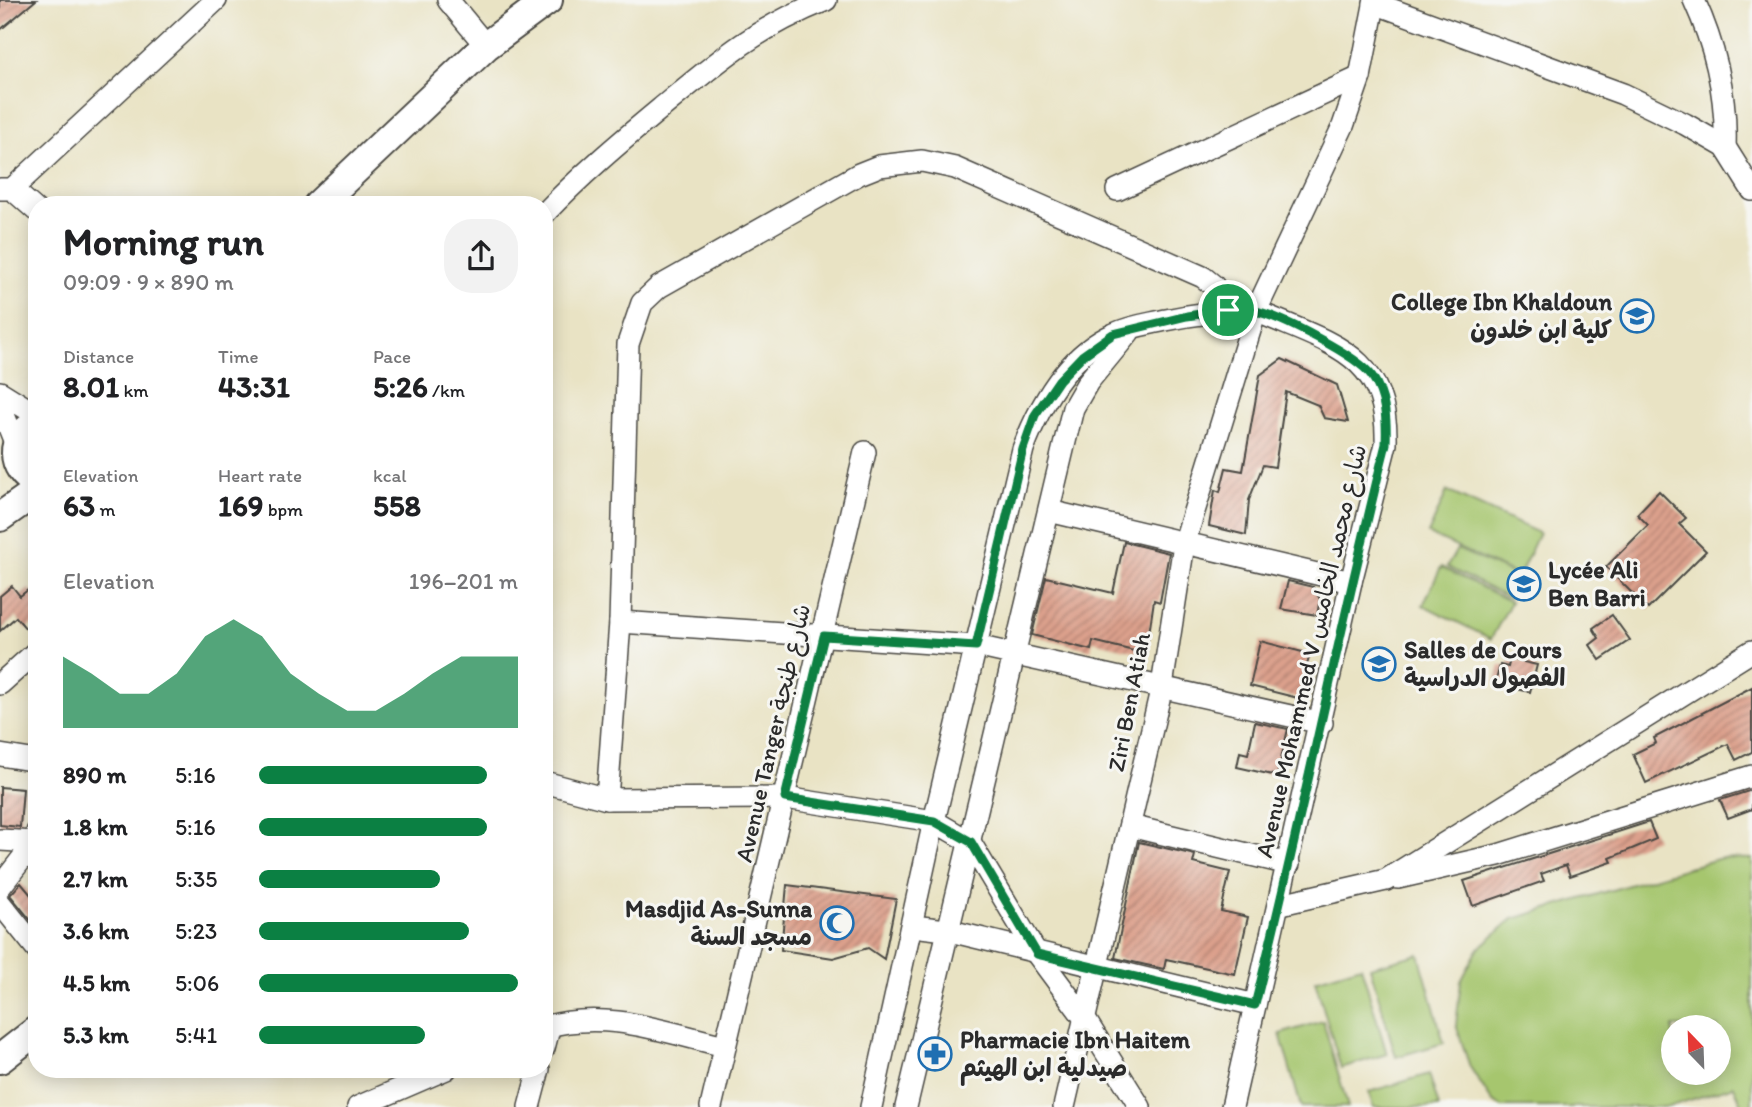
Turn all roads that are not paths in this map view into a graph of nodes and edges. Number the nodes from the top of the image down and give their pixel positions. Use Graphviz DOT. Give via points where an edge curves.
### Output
graph roads {
  1 [pos="216,0"];
  2 [pos="449,0"];
  3 [pos="548,0"];
  4 [pos="826,0"];
  5 [pos="1694,0"];
  6 [pos="1374,1"];
  7 [pos="788,7"];
  8 [pos="486,46"];
  9 [pos="1360,77"];
  10 [pos="1737,155"];
  11 [pos="6,189"];
  12 [pos="1117,190"];
  13 [pos="1752,190"];
  14 [pos="328,196"];
  15 [pos="28,205"];
  16 [pos="553,206"];
  17 [pos="1228,310"];
  18 [pos="1256,311"];
  19 [pos="1133,327"];
  20 [pos="0,392"];
  21 [pos="0,405"];
  22 [pos="28,409"];
  23 [pos="28,430"];
  24 [pos="865,452"];
  25 [pos="11,455"];
  26 [pos="28,476"];
  27 [pos="28,497"];
  28 [pos="1049,512"];
  29 [pos="0,517"];
  30 [pos="1184,544"];
  31 [pos="1351,582"];
  32 [pos="620,622"];
  33 [pos="824,636"];
  34 [pos="976,646"];
  35 [pos="1752,651"];
  36 [pos="1012,654"];
  37 [pos="28,659"];
  38 [pos="0,684"];
  39 [pos="1162,687"];
  40 [pos="1322,723"];
  41 [pos="1752,776"];
  42 [pos="553,784"];
  43 [pos="785,798"];
  44 [pos="607,799"];
  45 [pos="934,821"];
  46 [pos="1130,826"];
  47 [pos="28,838"];
  48 [pos="0,840"];
  49 [pos="971,842"];
  50 [pos="28,848"];
  51 [pos="1289,864"];
  52 [pos="1386,880"];
  53 [pos="0,887"];
  54 [pos="0,903"];
  55 [pos="1280,904"];
  56 [pos="913,926"];
  57 [pos="946,930"];
  58 [pos="28,938"];
  59 [pos="1037,954"];
  60 [pos="1095,966"];
  61 [pos="1255,1005"];
  62 [pos="1083,1016"];
  63 [pos="553,1025"];
  64 [pos="28,1037"];
  65 [pos="725,1046"];
  66 [pos="0,1059"];
  67 [pos="426,1078"];
  68 [pos="537,1078"];
  69 [pos="360,1107"];
  70 [pos="529,1107"];
  71 [pos="711,1107"];
  72 [pos="871,1107"];
  73 [pos="905,1107"];
  74 [pos="1064,1107"];
  75 [pos="1140,1107"];
  76 [pos="1232,1107"];
  1 -- 11 [label="street"];
  2 -- 8 [label="street"];
  3 -- 8 [label="main road"];
  4 -- 7 [label="street"];
  5 -- 10 [label="street" via="1707,27 1726,125"];
  6 -- 9 [label="street"];
  6 -- 10 [label="street" via="1623,94"];
  7 -- 16 [label="street" via="608,151"];
  8 -- 14 [label="main road"];
  9 -- 12 [label="street"];
  9 -- 18 [label="street" via="1343,126"];
  10 -- 13 [label="street"];
  11 -- 15 [label="street"];
  17 -- 18 [label="street"];
  17 -- 19 [label="street"];
  17 -- 32 [label="street" via="1203,277 954,168 922,161 879,166 859,174 659,286 642,303 628,344"];
  18 -- 30 [label="street, Ziri Ben Atiah"];
  18 -- 31 [label="street, Avenue Mohammed V شارع محمد الخامس" via="1357,360 1372,376 1384,402 1386,444"];
  19 -- 28 [label="street" via="1099,367 1073,408"];
  19 -- 34 [label="street" via="1113,334 1082,356 1035,415"];
  20 -- 22 [label="street"];
  21 -- 25 [label="street"];
  23 -- 25 [label="main road"];
  24 -- 33 [label="street, Avenue Tanger شارع طنجة"];
  25 -- 26 [label="main road"];
  27 -- 29 [label="main road"];
  28 -- 30 [label="street"];
  28 -- 36 [label="street"];
  30 -- 31 [label="street"];
  30 -- 39 [label="street, Ziri Ben Atiah"];
  31 -- 40 [label="street, Avenue Mohammed V شارع محمد الخامس"];
  32 -- 33 [label="street"];
  32 -- 44 [label="street"];
  33 -- 34 [label="street"];
  33 -- 43 [label="street, Avenue Tanger شارع طنجة"];
  34 -- 36 [label="street"];
  34 -- 45 [label="street"];
  35 -- 52 [label="street"];
  36 -- 39 [label="street"];
  36 -- 49 [label="street"];
  37 -- 38 [label="street"];
  39 -- 40 [label="street"];
  39 -- 46 [label="street, Ziri Ben Atiah"];
  40 -- 51 [label="street, Avenue Mohammed V شارع محمد الخامس"];
  41 -- 52 [label="street" via="1498,855"];
  42 -- 44 [label="street"];
  43 -- 44 [label="street"];
  43 -- 45 [label="street"];
  43 -- 65 [label="street, Avenue Tanger شارع طنجة"];
  45 -- 49 [label="street"];
  45 -- 56 [label="street"];
  46 -- 51 [label="street"];
  46 -- 60 [label="street, Ziri Ben Atiah"];
  47 -- 48 [label="street"];
  49 -- 57 [label="street"];
  49 -- 59 [label="street"];
  50 -- 53 [label="street"];
  51 -- 55 [label="street, Avenue Mohammed V شارع محمد الخامس"];
  52 -- 55 [label="street"];
  54 -- 58 [label="street"];
  55 -- 61 [label="street, Avenue Mohammed V شارع محمد الخامس"];
  56 -- 57 [label="street"];
  56 -- 72 [label="street"];
  57 -- 59 [label="street"];
  57 -- 73 [label="street"];
  59 -- 60 [label="street"];
  59 -- 62 [label="street"];
  60 -- 61 [label="street"];
  60 -- 62 [label="street, Ziri Ben Atiah"];
  61 -- 76 [label="street, Avenue Mohammed V شارع محمد الخامس"];
  62 -- 74 [label="street, Ziri Ben Atiah"];
  62 -- 75 [label="street"];
  63 -- 65 [label="street" via="608,1018"];
  64 -- 66 [label="main road"];
  65 -- 71 [label="street, Avenue Tanger شارع طنجة"];
  67 -- 69 [label="street"];
  68 -- 70 [label="street"];
}
